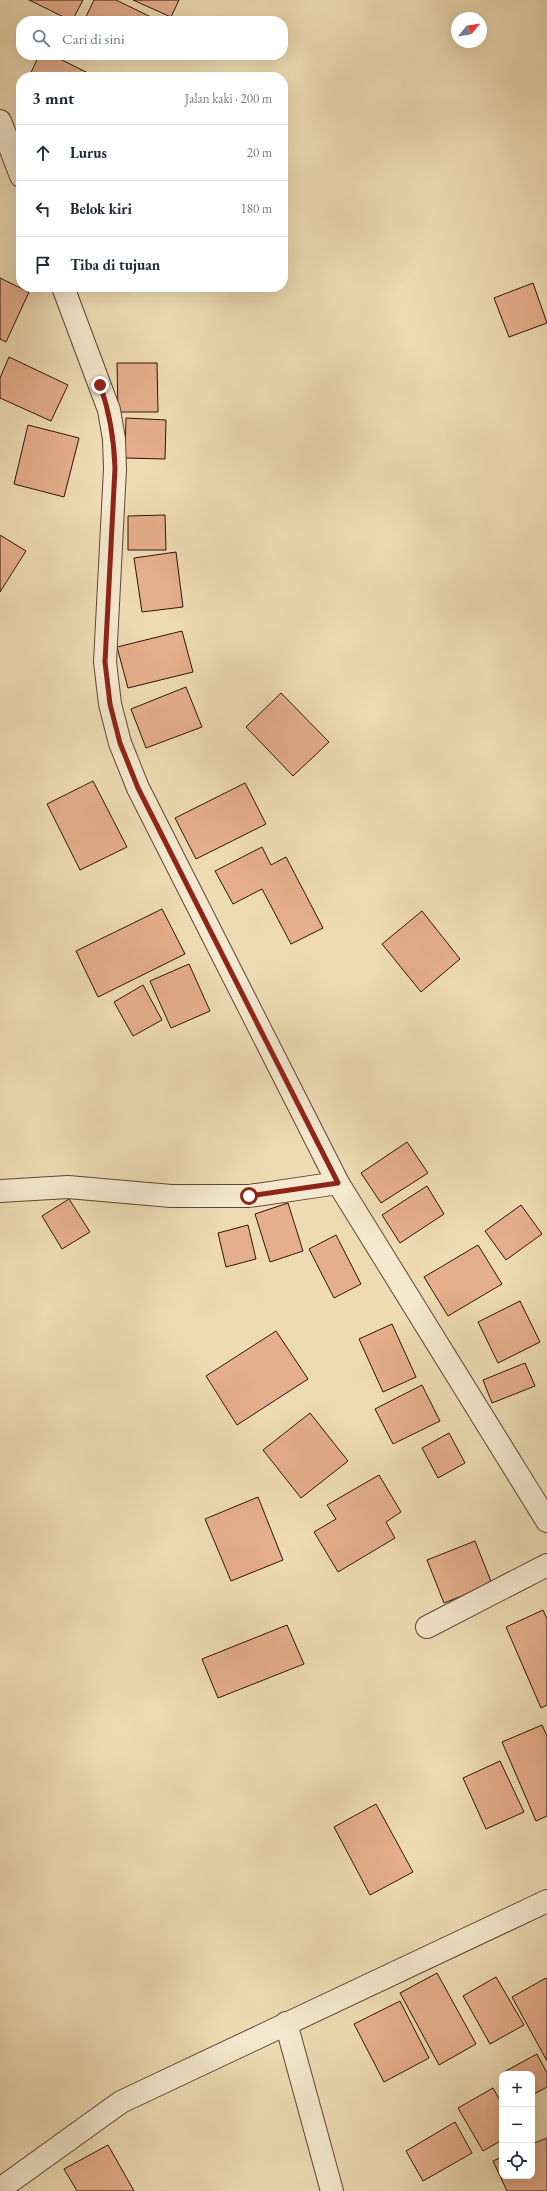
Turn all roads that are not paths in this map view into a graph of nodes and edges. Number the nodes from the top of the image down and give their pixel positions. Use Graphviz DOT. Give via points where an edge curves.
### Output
graph roads {
  1 [pos="0,121"];
  2 [pos="16,163"];
  3 [pos="65,292"];
  4 [pos="338,1183"];
  5 [pos="0,1191"];
  6 [pos="547,1521"];
  7 [pos="547,1565"];
  8 [pos="427,1627"];
  9 [pos="547,1901"];
  10 [pos="286,2024"];
  11 [pos="0,2189"];
  12 [pos="332,2191"];
  1 -- 2 [label="street"];
  3 -- 4 [label="street" via="109,410 114,439 115,468 105,662 110,704 120,743 138,788"];
  4 -- 5 [label="street" via="249,1196 171,1196 68,1187"];
  4 -- 6 [label="street"];
  7 -- 8 [label="street"];
  9 -- 10 [label="street"];
  10 -- 11 [label="street" via="121,2102"];
  10 -- 12 [label="street"];
}
